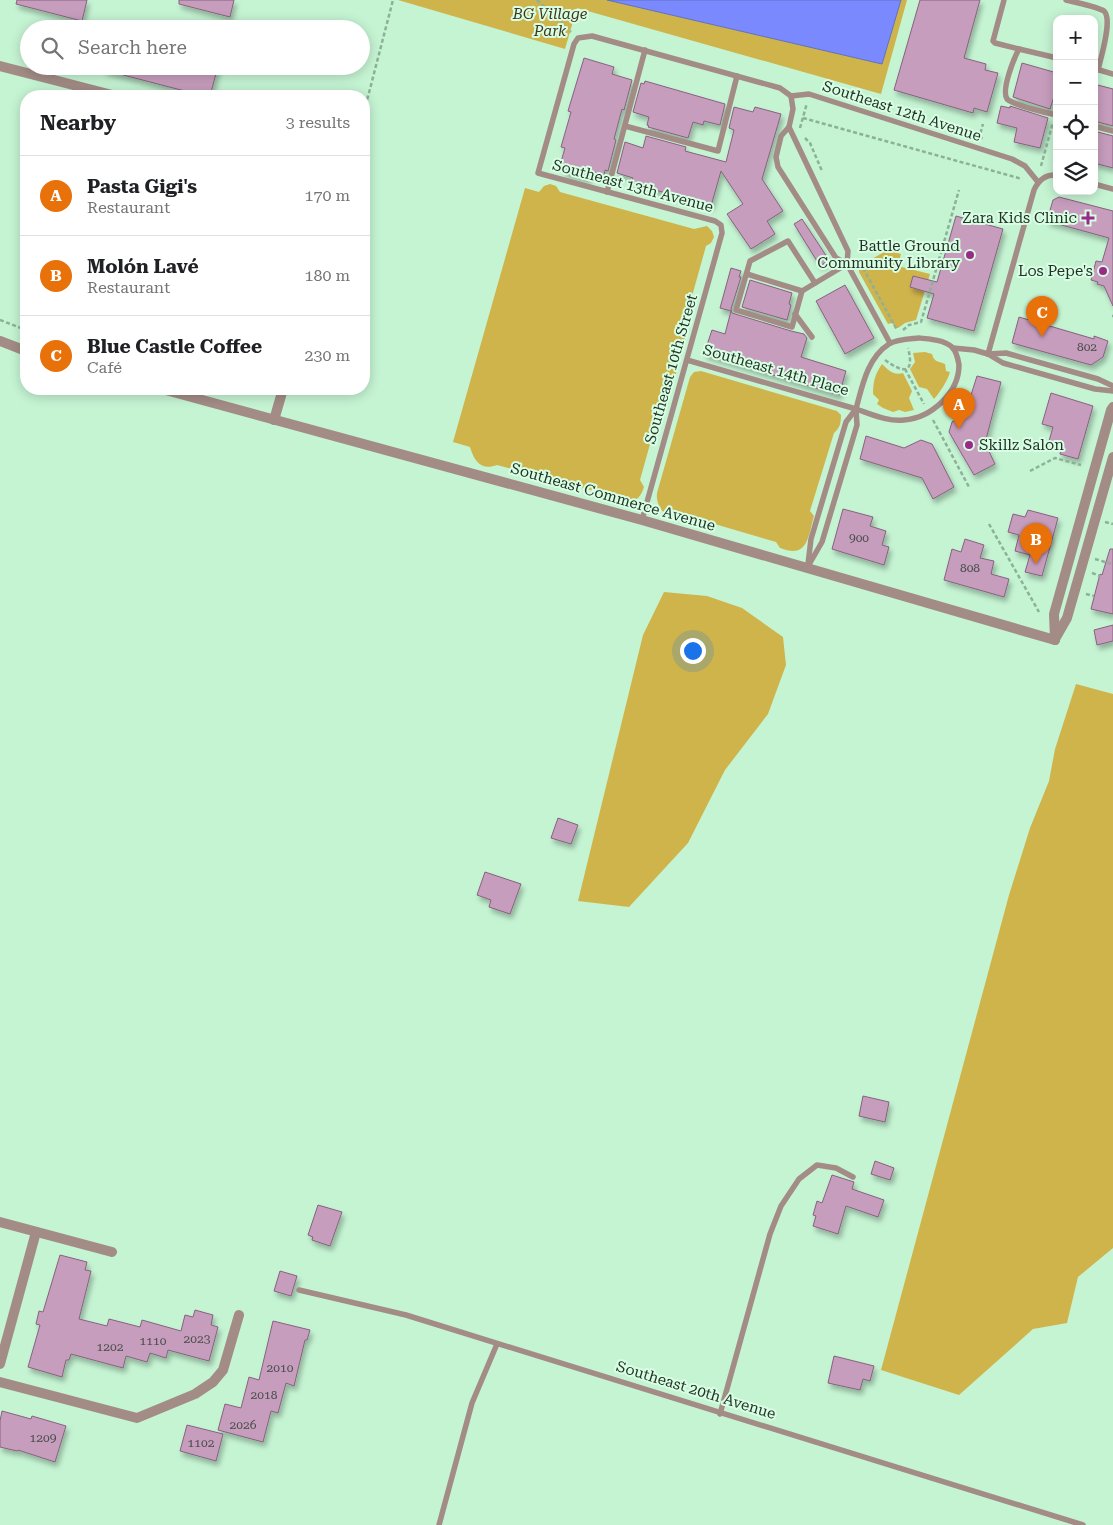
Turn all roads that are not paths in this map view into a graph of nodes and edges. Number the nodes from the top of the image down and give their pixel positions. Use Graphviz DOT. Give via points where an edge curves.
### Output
graph roads {
  1 [pos="1004,0"];
  2 [pos="1066,0"];
  3 [pos="1019,49"];
  4 [pos="645,50"];
  5 [pos="1053,57"];
  6 [pos="1098,63"];
  7 [pos="0,66"];
  8 [pos="1098,70"];
  9 [pos="20,71"];
  10 [pos="1113,74"];
  11 [pos="35,75"];
  12 [pos="738,76"];
  13 [pos="93,90"];
  14 [pos="791,96"];
  15 [pos="1053,117"];
  16 [pos="625,126"];
  17 [pos="788,127"];
  18 [pos="1098,127"];
  19 [pos="1113,131"];
  20 [pos="538,173"];
  21 [pos="1053,175"];
  22 [pos="1038,182"];
  23 [pos="1098,185"];
  24 [pos="1113,189"];
  25 [pos="607,192"];
  26 [pos="721,225"];
  27 [pos="847,264"];
  28 [pos="747,274"];
  29 [pos="815,283"];
  30 [pos="802,291"];
  31 [pos="796,314"];
  32 [pos="812,337"];
  33 [pos="0,341"];
  34 [pos="890,343"];
  35 [pos="953,348"];
  36 [pos="20,349"];
  37 [pos="988,354"];
  38 [pos="687,360"];
  39 [pos="1113,386"];
  40 [pos="1113,391"];
  41 [pos="184,395"];
  42 [pos="281,395"];
  43 [pos="1113,407"];
  44 [pos="856,409"];
  45 [pos="274,420"];
  46 [pos="1113,456"];
  47 [pos="642,520"];
  48 [pos="807,568"];
  49 [pos="1055,640"];
  50 [pos="853,1177"];
  51 [pos="0,1222"];
  52 [pos="36,1232"];
  53 [pos="112,1252"];
  54 [pos="299,1290"];
  55 [pos="239,1314"];
  56 [pos="497,1344"];
  57 [pos="0,1364"];
  58 [pos="0,1382"];
  59 [pos="720,1414"];
  60 [pos="439,1525"];
  61 [pos="1083,1525"];
  1 -- 3 [label="lane" via="993,41"];
  2 -- 6 [label="lane" via="1105,11 1110,18"];
  3 -- 5 [label="lane"];
  3 -- 15 [label="lane" via="1005,91 1007,99"];
  4 -- 12 [label="lane, Southeast 12th Avenue"];
  4 -- 16 [label="lane"];
  4 -- 20 [label="lane, Southeast 12th Avenue" via="592,36 578,38"];
  7 -- 9 [label="street"];
  8 -- 10 [label="lane"];
  11 -- 13 [label="street"];
  12 -- 14 [label="lane, Southeast 12th Avenue" via="780,88"];
  12 -- 16 [label="lane" via="718,151"];
  14 -- 17 [label="lane" via="793,109"];
  14 -- 22 [label="lane, Southeast 12th Avenue" via="806,94 1012,159 1025,166"];
  16 -- 25 [label="lane"];
  17 -- 27 [label="lane" via="848,251"];
  17 -- 27 [label="lane" via="781,136 776,157 778,167 836,258"];
  18 -- 19 [label="lane"];
  20 -- 25 [label="lane, Southeast 13th Avenue"];
  21 -- 22 [label="lane"];
  22 -- 37 [label="lane"];
  23 -- 24 [label="lane"];
  25 -- 26 [label="lane, Southeast 13th Avenue"];
  26 -- 38 [label="lane, Southeast 10th Street" via="722,233"];
  27 -- 29 [label="lane"];
  27 -- 34 [label="lane"];
  28 -- 29 [label="lane" via="750,262 788,241"];
  28 -- 30 [label="lane"];
  28 -- 31 [label="lane" via="736,310 792,327"];
  29 -- 30 [label="lane"];
  30 -- 31 [label="lane"];
  31 -- 32 [label="lane"];
  33 -- 36 [label="street"];
  34 -- 35 [label="lane" via="920,338 939,341"];
  34 -- 44 [label="lane" via="878,353 868,370"];
  35 -- 37 [label="lane"];
  35 -- 44 [label="lane" via="959,368 955,383 943,402 928,412 914,419 898,421"];
  37 -- 39 [label="lane" via="1006,353"];
  37 -- 40 [label="lane" via="1003,363"];
  38 -- 44 [label="lane, Southeast 14th Place"];
  38 -- 47 [label="lane, Southeast 10th Street"];
  41 -- 45 [label="street, Southeast Commerce Avenue"];
  42 -- 45 [label="street"];
  43 -- 49 [label="street" via="1054,614"];
  44 -- 48 [label="lane" via="846,422 811,539"];
  44 -- 48 [label="lane" via="857,425 822,542"];
  45 -- 47 [label="street, Southeast Commerce Avenue"];
  46 -- 49 [label="street" via="1067,618"];
  47 -- 48 [label="street, Southeast Commerce Avenue"];
  48 -- 49 [label="street, Southeast Commerce Avenue"];
  50 -- 59 [label="lane" via="836,1168 817,1165 799,1179 781,1206 770,1234"];
  51 -- 52 [label="street"];
  52 -- 53 [label="street"];
  52 -- 57 [label="street"];
  54 -- 56 [label="lane, Southeast 20th Avenue" via="406,1315"];
  55 -- 58 [label="street" via="223,1370 213,1382 195,1394 137,1418"];
  56 -- 59 [label="lane, Southeast 20th Avenue"];
  56 -- 60 [label="lane" via="472,1403"];
  59 -- 61 [label="lane, Southeast 20th Avenue"];
}
